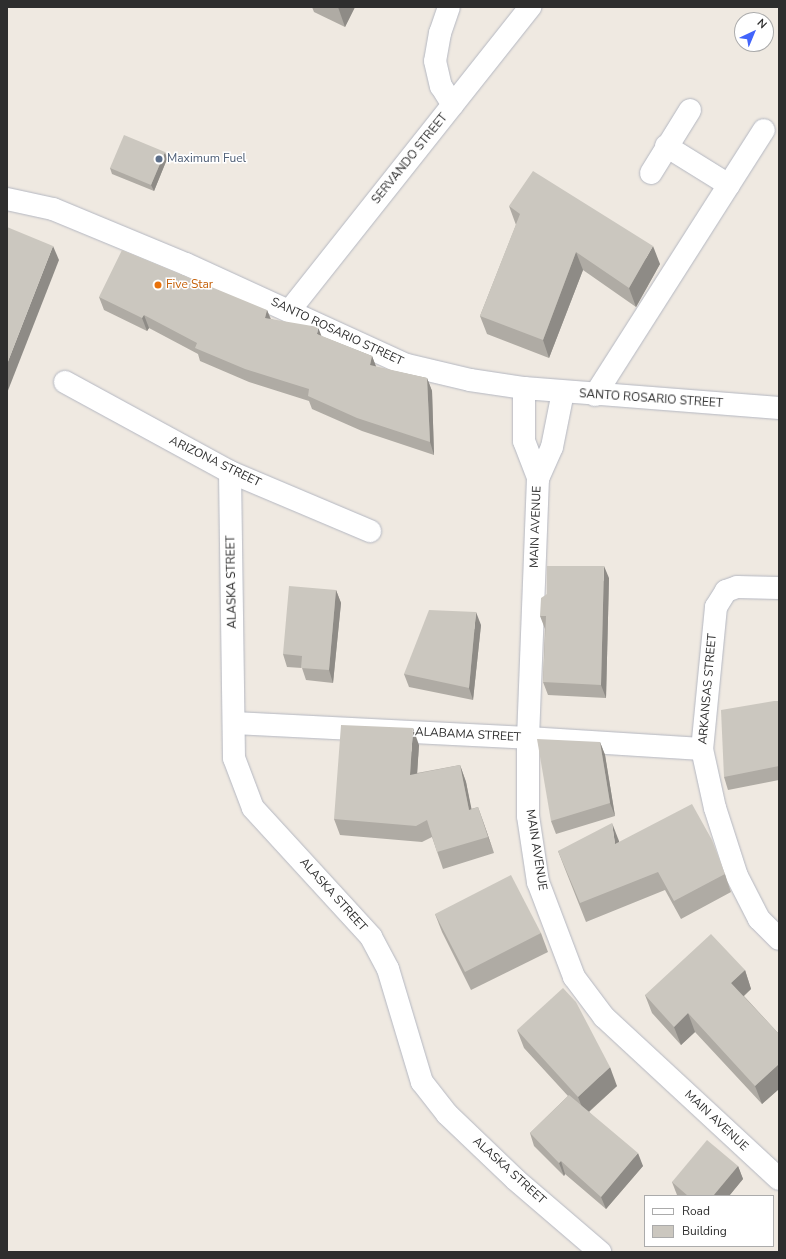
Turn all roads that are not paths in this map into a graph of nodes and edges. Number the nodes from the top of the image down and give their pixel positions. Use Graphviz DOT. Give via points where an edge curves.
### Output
graph roads {
  1 [pos="449,7"];
  2 [pos="530,7"];
  3 [pos="453,105"];
  4 [pos="690,110"];
  5 [pos="764,130"];
  6 [pos="666,146"];
  7 [pos="651,173"];
  8 [pos="729,185"];
  9 [pos="7,199"];
  10 [pos="290,310"];
  11 [pos="65,382"];
  12 [pos="524,388"];
  13 [pos="563,392"];
  14 [pos="595,395"];
  15 [pos="779,408"];
  16 [pos="230,472"];
  17 [pos="538,478"];
  18 [pos="370,531"];
  19 [pos="779,588"];
  20 [pos="234,723"];
  21 [pos="528,738"];
  22 [pos="702,749"];
  23 [pos="779,939"];
  24 [pos="779,1179"];
  25 [pos="600,1252"];
  1 -- 3 [label="street" via="440,33 435,61 441,86"];
  2 -- 3 [label="street, SERVANDO STREET"];
  3 -- 10 [label="street, SERVANDO STREET"];
  4 -- 6 [label="street"];
  5 -- 8 [label="street"];
  6 -- 7 [label="street"];
  6 -- 8 [label="street"];
  8 -- 14 [label="street"];
  9 -- 10 [label="street, SANTO ROSARIO STREET" via="53,209 76,218"];
  10 -- 12 [label="street, SANTO ROSARIO STREET" via="335,334 407,365 470,380"];
  11 -- 16 [label="street, ARIZONA STREET"];
  12 -- 13 [label="street, SANTO ROSARIO STREET"];
  12 -- 17 [label="street, MAIN AVENUE" via="524,441"];
  13 -- 14 [label="street, SANTO ROSARIO STREET"];
  13 -- 17 [label="street, MAIN AVENUE" via="552,447"];
  14 -- 15 [label="street, SANTO ROSARIO STREET"];
  16 -- 18 [label="street, ARIZONA STREET"];
  16 -- 20 [label="street, ALASKA STREET"];
  17 -- 21 [label="street, MAIN AVENUE"];
  19 -- 22 [label="street, ARKANSAS STREET" via="747,586 726,591 716,608"];
  20 -- 21 [label="street, ALABAMA STREET"];
  20 -- 25 [label="street, ALASKA STREET" via="234,758 253,808 371,937 388,969 422,1082 447,1114 516,1180"];
  21 -- 22 [label="street, ALABAMA STREET"];
  21 -- 24 [label="street, MAIN AVENUE" via="528,816 538,882 574,977 604,1017"];
  22 -- 23 [label="street, ARKANSAS STREET" via="715,808 737,876 759,919"];
}
